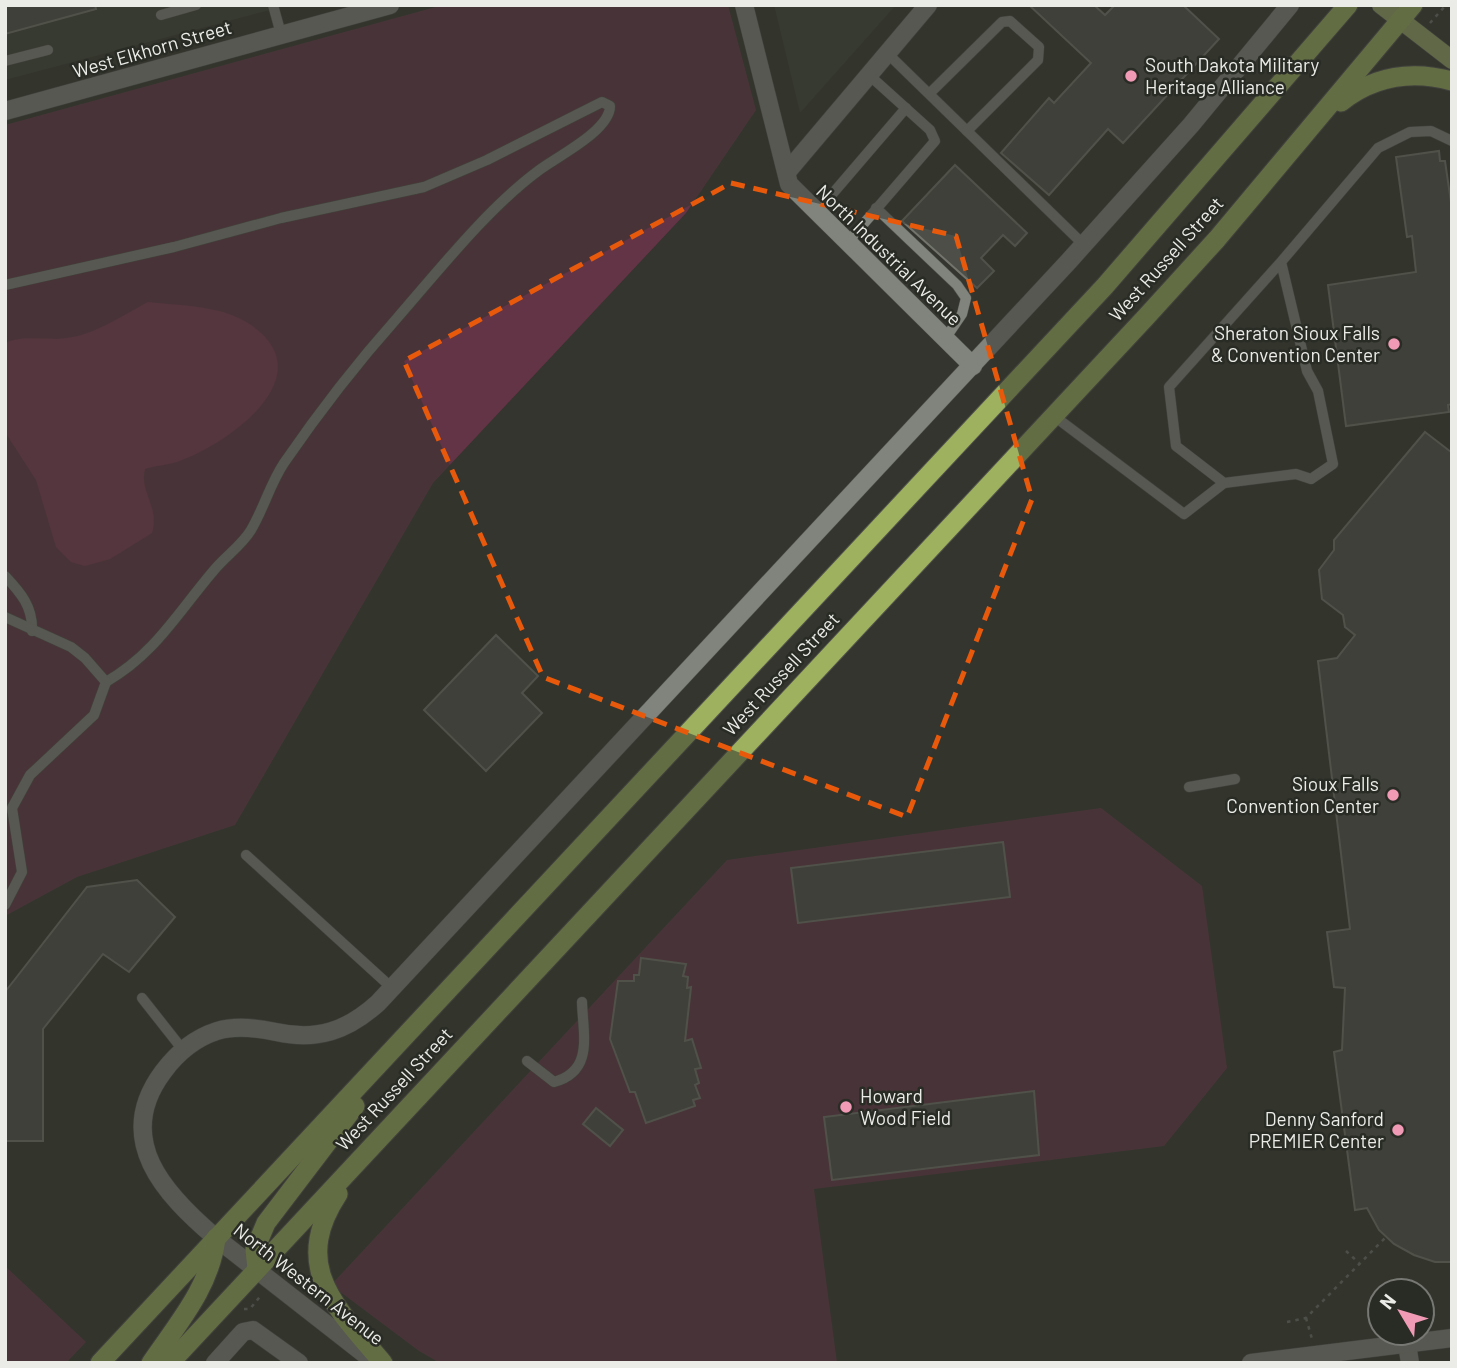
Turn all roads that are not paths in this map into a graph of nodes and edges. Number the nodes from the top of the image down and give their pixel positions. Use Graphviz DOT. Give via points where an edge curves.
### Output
graph roads {
  1 [pos="196,5"];
  2 [pos="273,5"];
  3 [pos="390,5"];
  4 [pos="744,5"];
  5 [pos="928,5"];
  6 [pos="1290,5"];
  7 [pos="1348,5"];
  8 [pos="1381,5"];
  9 [pos="330,13"];
  10 [pos="1407,13"];
  11 [pos="161,15"];
  12 [pos="281,34"];
  13 [pos="48,50"];
  14 [pos="887,53"];
  15 [pos="1452,60"];
  16 [pos="5,61"];
  17 [pos="869,75"];
  18 [pos="1452,81"];
  19 [pos="930,93"];
  20 [pos="906,108"];
  21 [pos="5,111"];
  22 [pos="1310,128"];
  23 [pos="967,131"];
  24 [pos="1452,141"];
  25 [pos="787,172"];
  26 [pos="876,208"];
  27 [pos="816,213"];
  28 [pos="847,243"];
  29 [pos="1084,245"];
  30 [pos="1281,262"];
  31 [pos="5,285"];
  32 [pos="945,339"];
  33 [pos="973,366"];
  34 [pos="1054,415"];
  35 [pos="1224,483"];
  36 [pos="5,576"];
  37 [pos="5,617"];
  38 [pos="32,631"];
  39 [pos="106,682"];
  40 [pos="1235,779"];
  41 [pos="1189,787"];
  42 [pos="246,855"];
  43 [pos="5,905"];
  44 [pos="392,988"];
  45 [pos="142,998"];
  46 [pos="582,1002"];
  47 [pos="402,1039"];
  48 [pos="183,1050"];
  49 [pos="527,1061"];
  50 [pos="393,1124"];
  51 [pos="216,1238"];
  52 [pos="257,1269"];
  53 [pos="1376,1347"];
  54 [pos="100,1363"];
  55 [pos="151,1363"];
  56 [pos="170,1363"];
  57 [pos="215,1363"];
  58 [pos="299,1363"];
  59 [pos="376,1363"];
  60 [pos="383,1363"];
  61 [pos="1251,1363"];
  1 -- 11 [label="lane"];
  2 -- 12 [label="lane"];
  3 -- 9 [label="street, West Elkhorn Street"];
  4 -- 25 [label="street, North Industrial Avenue"];
  5 -- 14 [label="street"];
  6 -- 29 [label="street"];
  7 -- 47 [label="highway, West Russell Street" via="1105,286"];
  8 -- 10 [label="main road"];
  9 -- 12 [label="street, West Elkhorn Street"];
  10 -- 15 [label="main road"];
  10 -- 22 [label="highway, West Russell Street"];
  12 -- 21 [label="street, West Elkhorn Street"];
  13 -- 16 [label="lane"];
  14 -- 17 [label="street"];
  14 -- 19 [label="lane"];
  17 -- 20 [label="lane"];
  17 -- 25 [label="street"];
  18 -- 22 [label="highway" via="1417,74 1380,80 1350,95"];
  19 -- 23 [label="lane"];
  19 -- 23 [label="lane" via="1002,22 1010,21 1039,47 1038,60"];
  20 -- 26 [label="lane" via="930,130 934,141"];
  20 -- 27 [label="lane"];
  22 -- 34 [label="highway, West Russell Street" via="1217,239"];
  23 -- 29 [label="lane"];
  24 -- 30 [label="lane" via="1431,131 1410,132 1378,148"];
  25 -- 27 [label="street, North Industrial Avenue" via="789,184"];
  26 -- 28 [label="lane"];
  26 -- 32 [label="lane" via="966,298 962,314"];
  27 -- 28 [label="street, North Industrial Avenue"];
  28 -- 32 [label="street, North Industrial Avenue"];
  29 -- 33 [label="street"];
  30 -- 35 [label="lane" via="1169,387 1176,446"];
  30 -- 35 [label="lane" via="1307,371 1318,391 1333,464 1311,479 1296,474"];
  31 -- 39 [label="lane" via="424,187 602,102 610,106 605,121 517,188 367,352 282,466 241,544 218,565 144,656"];
  32 -- 33 [label="street, North Industrial Avenue"];
  33 -- 44 [label="street"];
  34 -- 35 [label="lane" via="1184,514"];
  34 -- 50 [label="highway, West Russell Street"];
  36 -- 38 [label="lane" via="27,603 33,616"];
  37 -- 38 [label="lane"];
  38 -- 39 [label="lane" via="71,647"];
  39 -- 43 [label="lane" via="94,715 30,775 12,808 22,872"];
  40 -- 41 [label="lane"];
  42 -- 44 [label="lane"];
  44 -- 48 [label="street" via="360,1020 340,1030 302,1036 237,1028 200,1038"];
  45 -- 48 [label="lane"];
  46 -- 49 [label="lane" via="583,1056 577,1071 554,1082"];
  47 -- 51 [label="highway, West Russell Street"];
  47 -- 52 [label="highway" via="265,1223 255,1249"];
  48 -- 51 [label="street" via="156,1081 146,1103 145,1150 166,1191"];
  50 -- 52 [label="highway, West Russell Street"];
  50 -- 60 [label="highway" via="328,1209 316,1258 330,1296"];
  51 -- 52 [label="street, North Western Avenue"];
  51 -- 54 [label="highway, West Russell Street"];
  51 -- 55 [label="highway" via="203,1288"];
  52 -- 56 [label="highway, West Russell Street"];
  52 -- 59 [label="street, North Western Avenue"];
  53 -- 61 [label="street"];
  57 -- 58 [label="street" via="243,1332 253,1330"];
}
